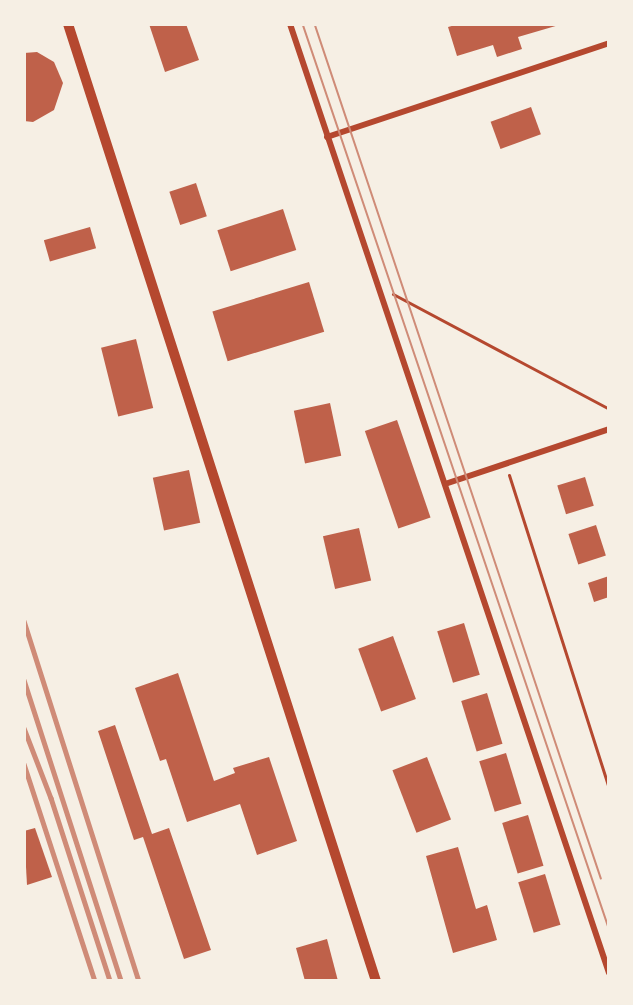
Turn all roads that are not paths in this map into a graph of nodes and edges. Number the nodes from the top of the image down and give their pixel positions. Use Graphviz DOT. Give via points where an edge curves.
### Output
graph roads {
  1 [pos="68,24"];
  2 [pos="290,24"];
  3 [pos="609,43"];
  4 [pos="327,137"];
  5 [pos="609,429"];
  6 [pos="445,484"];
  7 [pos="609,973"];
  8 [pos="376,981"];
  1 -- 8 [label="main road"];
  2 -- 4 [label="street"];
  3 -- 4 [label="street"];
  4 -- 6 [label="street"];
  5 -- 6 [label="street"];
  6 -- 7 [label="street"];
}
